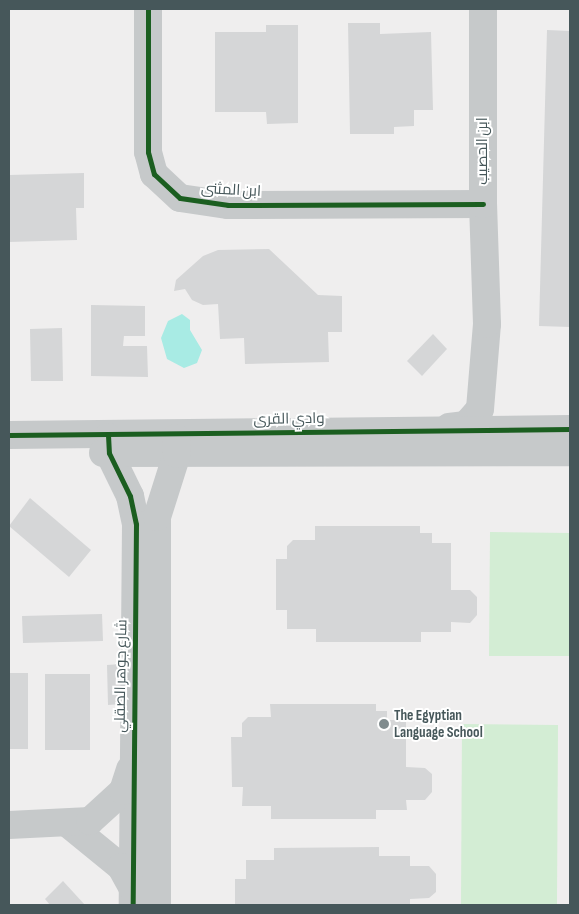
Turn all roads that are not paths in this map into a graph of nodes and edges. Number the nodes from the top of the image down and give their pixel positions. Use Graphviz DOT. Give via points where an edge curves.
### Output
graph roads {
  1 [pos="148,9"];
  2 [pos="483,9"];
  3 [pos="483,204"];
  4 [pos="487,324"];
  5 [pos="436,428"];
  6 [pos="537,428"];
  7 [pos="570,429"];
  8 [pos="9,435"];
  9 [pos="108,444"];
  10 [pos="176,444"];
  11 [pos="570,452"];
  12 [pos="9,453"];
  13 [pos="132,764"];
  14 [pos="68,823"];
  15 [pos="9,825"];
  16 [pos="133,897"];
  17 [pos="157,905"];
  1 -- 3 [label="street, ابن المثنى" via="148,152 154,174 180,198 228,205"];
  2 -- 3 [label="street, ابن الحصيب"];
  3 -- 4 [label="street, ابن الحصيب"];
  4 -- 5 [label="street, ابن الحصيب" via="480,409 466,425"];
  4 -- 6 [label="street, ابن الحصيب" via="501,409 516,428"];
  5 -- 6 [label="street, وادي القرى"];
  5 -- 10 [label="street, وادي القرى"];
  6 -- 7 [label="street, وادي القرى"];
  8 -- 9 [label="street, وادي القرى"];
  9 -- 10 [label="street, وادي القرى"];
  9 -- 12 [label="street, وادي القرى"];
  9 -- 13 [label="street, شارع جوهر الصقلي" via="130,496 136,524"];
  10 -- 11 [label="street, وادي القرى"];
  10 -- 17 [label="street" via="158,517"];
  13 -- 14 [label="street" via="122,791 108,807 90,821"];
  13 -- 16 [label="street, شارع جوهر الصقلي"];
  14 -- 15 [label="street"];
  14 -- 16 [label="street" via="121,866"];
}
